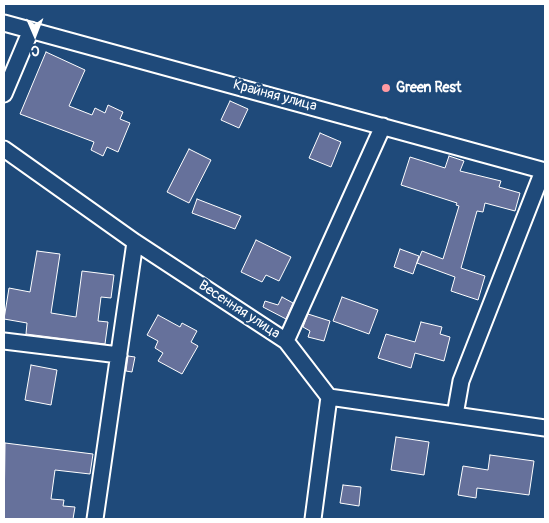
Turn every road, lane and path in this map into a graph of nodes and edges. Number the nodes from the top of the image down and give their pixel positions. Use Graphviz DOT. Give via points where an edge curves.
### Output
graph roads {
  1 [pos="4,23"];
  2 [pos="31,30"];
  3 [pos="4,94"];
  4 [pos="383,126"];
  5 [pos="4,148"];
  6 [pos="544,171"];
  7 [pos="135,242"];
  8 [pos="4,341"];
  9 [pos="286,341"];
  10 [pos="119,355"];
  11 [pos="329,397"];
  12 [pos="455,415"];
  13 [pos="545,428"];
  14 [pos="95,519"];
  15 [pos="313,519"];
  1 -- 2 [label="street, Крайняя улица"];
  2 -- 3 [label="street"];
  2 -- 4 [label="street, Крайняя улица"];
  4 -- 6 [label="street, Крайняя улица"];
  4 -- 9 [label="street"];
  5 -- 7 [label="street, Весенняя улица"];
  6 -- 12 [label="street" via="461,381"];
  7 -- 9 [label="street, Весенняя улица"];
  7 -- 10 [label="street"];
  8 -- 10 [label="street"];
  9 -- 11 [label="street, Весенняя улица"];
  10 -- 14 [label="street"];
  11 -- 12 [label="street"];
  11 -- 15 [label="street"];
  12 -- 13 [label="street"];
}
